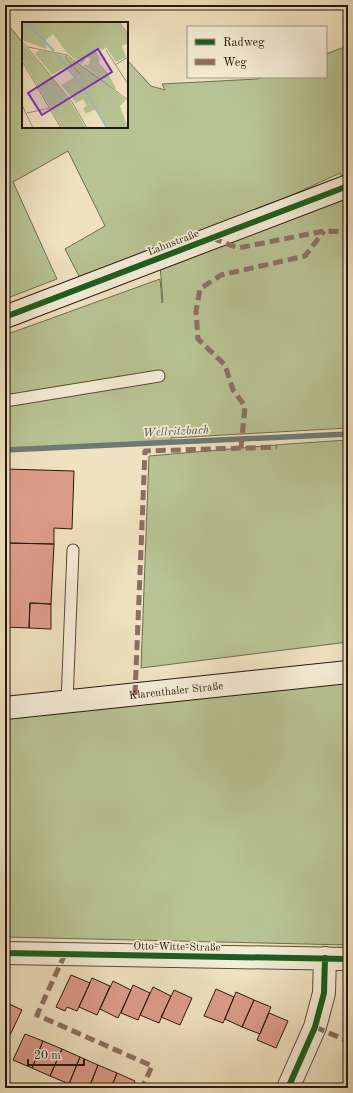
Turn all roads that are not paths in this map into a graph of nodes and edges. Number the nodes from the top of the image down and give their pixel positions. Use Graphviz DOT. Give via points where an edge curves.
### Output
graph roads {
  1 [pos="348,186"];
  2 [pos="5,317"];
  3 [pos="159,376"];
  4 [pos="5,401"];
  5 [pos="73,550"];
  6 [pos="348,672"];
  7 [pos="67,702"];
  8 [pos="5,708"];
  9 [pos="5,953"];
  10 [pos="325,958"];
  11 [pos="348,959"];
  12 [pos="288,1088"];
  1 -- 2 [label="street, Lahnstraße"];
  3 -- 4 [label="lane"];
  5 -- 7 [label="lane"];
  6 -- 7 [label="street, Klarenthaler Straße"];
  7 -- 8 [label="street, Klarenthaler Straße"];
  9 -- 10 [label="street, Otto-Witte-Straße"];
  10 -- 11 [label="street, Otto-Witte-Straße"];
  10 -- 12 [label="street" via="324,993 315,1027"];
}
